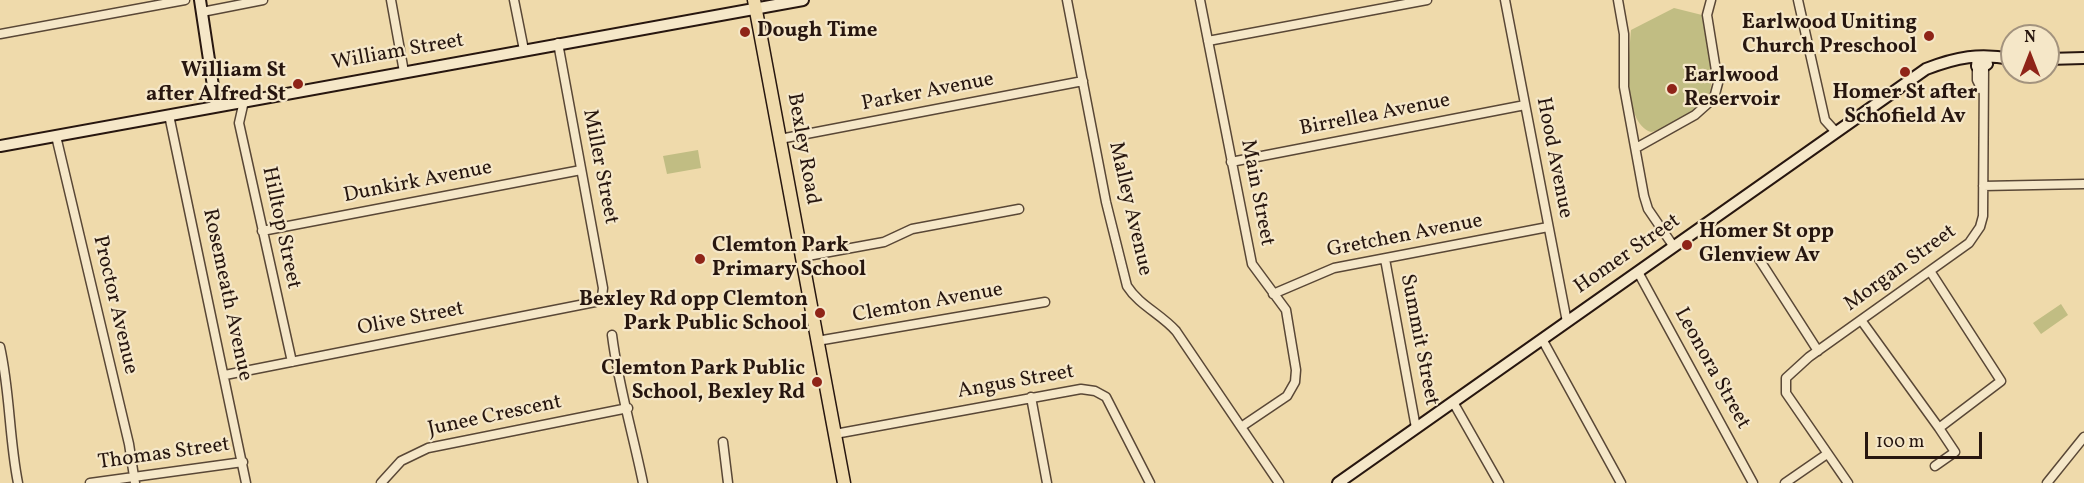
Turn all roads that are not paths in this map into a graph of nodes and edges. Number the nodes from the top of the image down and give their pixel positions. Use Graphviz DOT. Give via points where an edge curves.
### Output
graph roads {
  1 [pos="185,0"];
  2 [pos="200,0"];
  3 [pos="262,0"];
  4 [pos="391,0"];
  5 [pos="514,0"];
  6 [pos="803,0"];
  7 [pos="1067,0"];
  8 [pos="1200,0"];
  9 [pos="1426,0"];
  10 [pos="1505,0"];
  11 [pos="1618,0"];
  12 [pos="1711,0"];
  13 [pos="1798,0"];
  14 [pos="755,4"];
  15 [pos="202,12"];
  16 [pos="0,34"];
  17 [pos="1208,41"];
  18 [pos="558,43"];
  19 [pos="524,50"];
  20 [pos="2084,58"];
  21 [pos="2060,59"];
  22 [pos="2000,60"];
  23 [pos="1981,62"];
  24 [pos="404,72"];
  25 [pos="1083,81"];
  26 [pos="244,101"];
  27 [pos="1525,105"];
  28 [pos="216,106"];
  29 [pos="169,115"];
  30 [pos="1835,131"];
  31 [pos="56,136"];
  32 [pos="780,139"];
  33 [pos="0,146"];
  34 [pos="1636,148"];
  35 [pos="1232,162"];
  36 [pos="581,170"];
  37 [pos="2084,184"];
  38 [pos="1983,186"];
  39 [pos="1019,209"];
  40 [pos="1548,227"];
  41 [pos="262,231"];
  42 [pos="1674,247"];
  43 [pos="802,257"];
  44 [pos="1385,259"];
  45 [pos="1759,259"];
  46 [pos="1930,271"];
  47 [pos="1638,272"];
  48 [pos="1273,294"];
  49 [pos="602,297"];
  50 [pos="1045,302"];
  51 [pos="1861,320"];
  52 [pos="1567,322"];
  53 [pos="612,335"];
  54 [pos="1542,339"];
  55 [pos="817,341"];
  56 [pos="0,346"];
  57 [pos="1818,351"];
  58 [pos="292,362"];
  59 [pos="225,375"];
  60 [pos="1031,397"];
  61 [pos="1453,402"];
  62 [pos="628,408"];
  63 [pos="1241,427"];
  64 [pos="1416,428"];
  65 [pos="1939,428"];
  66 [pos="835,434"];
  67 [pos="2084,437"];
  68 [pos="723,442"];
  69 [pos="1827,454"];
  70 [pos="243,462"];
  71 [pos="1935,466"];
  72 [pos="134,480"];
  73 [pos="18,483"];
  74 [pos="90,483"];
  75 [pos="246,483"];
  76 [pos="381,483"];
  77 [pos="643,483"];
  78 [pos="728,483"];
  79 [pos="844,483"];
  80 [pos="1047,483"];
  81 [pos="1150,483"];
  82 [pos="1279,483"];
  83 [pos="1340,483"];
  84 [pos="1499,483"];
  85 [pos="1621,483"];
  86 [pos="1753,483"];
  87 [pos="1785,483"];
  88 [pos="1848,483"];
  89 [pos="2047,483"];
  1 -- 16 [label="street"];
  2 -- 15 [label="street"];
  3 -- 15 [label="street"];
  4 -- 24 [label="street"];
  5 -- 19 [label="street"];
  6 -- 14 [label="street, William Street"];
  7 -- 25 [label="street, Malley Avenue"];
  8 -- 17 [label="street, Main Street"];
  9 -- 17 [label="street"];
  10 -- 27 [label="street, Hood Avenue"];
  11 -- 34 [label="street" via="1624,34 1624,87"];
  12 -- 34 [label="street" via="1707,15 1718,83 1713,98 1685,122"];
  13 -- 30 [label="street" via="1825,120"];
  14 -- 18 [label="street, William Street"];
  14 -- 32 [label="main road, Bexley Road"];
  15 -- 28 [label="street"];
  17 -- 35 [label="street, Main Street"];
  18 -- 19 [label="street, William Street"];
  18 -- 36 [label="street, Miller Street"];
  19 -- 24 [label="street, William Street"];
  20 -- 21 [label="street"];
  22 -- 23 [label="street, Homer Street"];
  23 -- 30 [label="street, Homer Street" via="1953,58 1914,77"];
  23 -- 38 [label="street, Morgan Street"];
  24 -- 26 [label="street, William Street"];
  25 -- 32 [label="street, Parker Avenue"];
  25 -- 63 [label="street, Malley Avenue" via="1127,286 1135,298 1176,331"];
  26 -- 28 [label="street, William Street"];
  26 -- 41 [label="street, Hilltop Street" via="239,123"];
  27 -- 35 [label="street, Birrellea Avenue"];
  27 -- 40 [label="street, Hood Avenue"];
  28 -- 29 [label="street, William Street"];
  29 -- 31 [label="street, William Street"];
  29 -- 59 [label="street, Rosemeath Avenue"];
  30 -- 42 [label="street, Homer Street"];
  31 -- 33 [label="street, William Street"];
  31 -- 72 [label="street, Proctor Avenue" via="129,444"];
  32 -- 43 [label="main road, Bexley Road"];
  34 -- 42 [label="street" via="1648,209"];
  35 -- 48 [label="street, Main Street" via="1252,264"];
  36 -- 41 [label="street, Dunkirk Avenue"];
  36 -- 49 [label="street, Miller Street"];
  37 -- 38 [label="street"];
  38 -- 46 [label="street, Morgan Street" via="1983,216 1976,234"];
  39 -- 43 [label="street" via="912,229 884,242"];
  40 -- 44 [label="street, Gretchen Avenue"];
  40 -- 52 [label="street, Hood Avenue"];
  41 -- 58 [label="street, Hilltop Street"];
  42 -- 47 [label="street, Homer Street"];
  43 -- 55 [label="main road, Bexley Road"];
  44 -- 48 [label="street, Gretchen Avenue" via="1325,270"];
  44 -- 64 [label="street, Summit Street"];
  45 -- 57 [label="street"];
  46 -- 51 [label="street, Morgan Street"];
  46 -- 65 [label="street" via="2001,381"];
  47 -- 52 [label="street, Homer Street"];
  47 -- 86 [label="street, Leonora Street"];
  48 -- 63 [label="street, Main Street" via="1286,310 1295,382 1287,396"];
  49 -- 58 [label="street, Olive Street" via="595,302"];
  50 -- 55 [label="street, Clemton Avenue"];
  51 -- 57 [label="street, Morgan Street"];
  51 -- 65 [label="street"];
  52 -- 54 [label="street, Homer Street"];
  53 -- 62 [label="street" via="615,364"];
  54 -- 61 [label="street, Homer Street"];
  54 -- 85 [label="street"];
  55 -- 66 [label="main road, Bexley Road"];
  56 -- 73 [label="street"];
  57 -- 69 [label="street, Morgan Street" via="1786,378 1784,388"];
  58 -- 59 [label="street, Olive Street"];
  59 -- 70 [label="street, Rosemeath Avenue"];
  60 -- 66 [label="street, Angus Street"];
  60 -- 80 [label="street"];
  60 -- 81 [label="street, Angus Street" via="1081,389 1106,397"];
  61 -- 64 [label="street, Homer Street"];
  61 -- 84 [label="street"];
  62 -- 76 [label="street, Junee Crescent" via="428,448 401,461"];
  62 -- 77 [label="street"];
  63 -- 82 [label="street, Malley Avenue"];
  64 -- 83 [label="street, Homer Street"];
  65 -- 71 [label="street" via="1955,452"];
  66 -- 79 [label="main road, Bexley Road"];
  67 -- 89 [label="street"];
  68 -- 78 [label="street"];
  69 -- 87 [label="street"];
  69 -- 88 [label="street, Morgan Street"];
  70 -- 72 [label="street, Thomas Street"];
  70 -- 75 [label="street, Rosemeath Avenue"];
  72 -- 74 [label="street, Thomas Street"];
}
